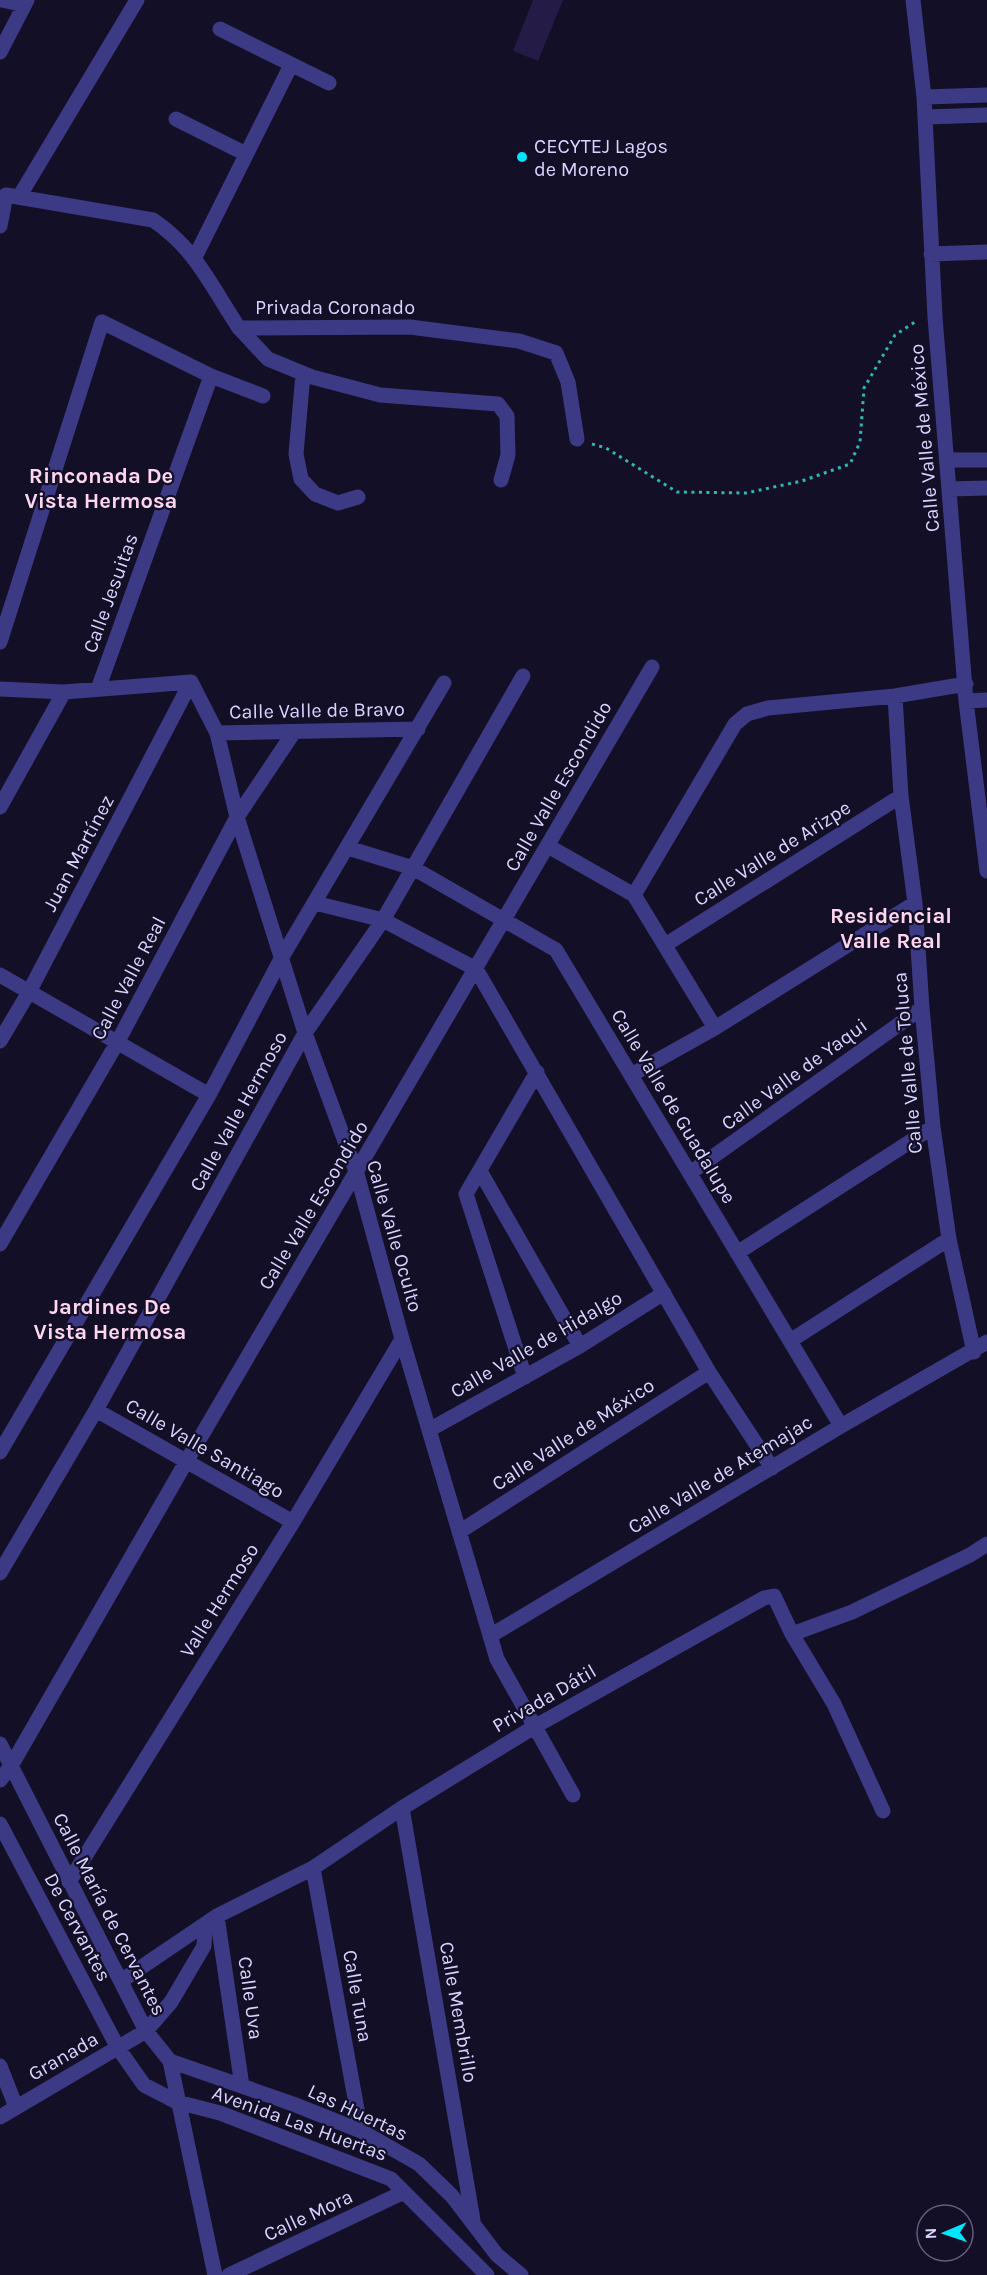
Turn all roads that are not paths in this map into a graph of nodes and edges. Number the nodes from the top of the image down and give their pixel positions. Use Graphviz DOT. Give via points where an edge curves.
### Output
graph roads {
  1 [pos="2,0"];
  2 [pos="137,0"];
  3 [pos="913,0"];
  4 [pos="26,3"];
  5 [pos="220,29"];
  6 [pos="0,52"];
  7 [pos="291,65"];
  8 [pos="329,82"];
  9 [pos="987,95"];
  10 [pos="924,98"];
  11 [pos="987,115"];
  12 [pos="926,117"];
  13 [pos="176,119"];
  14 [pos="246,154"];
  15 [pos="8,192"];
  16 [pos="0,226"];
  17 [pos="987,252"];
  18 [pos="931,254"];
  19 [pos="195,257"];
  20 [pos="239,328"];
  21 [pos="303,374"];
  22 [pos="211,376"];
  23 [pos="263,396"];
  24 [pos="577,439"];
  25 [pos="947,460"];
  26 [pos="987,460"];
  27 [pos="501,480"];
  28 [pos="987,488"];
  29 [pos="949,489"];
  30 [pos="358,497"];
  31 [pos="0,642"];
  32 [pos="652,667"];
  33 [pos="523,676"];
  34 [pos="190,682"];
  35 [pos="444,683"];
  36 [pos="966,684"];
  37 [pos="0,689"];
  38 [pos="98,689"];
  39 [pos="64,692"];
  40 [pos="895,696"];
  41 [pos="987,700"];
  42 [pos="966,701"];
  43 [pos="418,729"];
  44 [pos="294,732"];
  45 [pos="217,734"];
  46 [pos="901,796"];
  47 [pos="0,807"];
  48 [pos="237,817"];
  49 [pos="548,846"];
  50 [pos="348,848"];
  51 [pos="413,868"];
  52 [pos="987,871"];
  53 [pos="634,895"];
  54 [pos="315,903"];
  55 [pos="915,903"];
  56 [pos="383,920"];
  57 [pos="504,920"];
  58 [pos="665,945"];
  59 [pos="282,957"];
  60 [pos="476,969"];
  61 [pos="0,975"];
  62 [pos="29,993"];
  63 [pos="922,1008"];
  64 [pos="716,1028"];
  65 [pos="305,1033"];
  66 [pos="0,1041"];
  67 [pos="117,1043"];
  68 [pos="537,1072"];
  69 [pos="631,1075"];
  70 [pos="209,1095"];
  71 [pos="933,1127"];
  72 [pos="480,1171"];
  73 [pos="690,1173"];
  74 [pos="357,1174"];
  75 [pos="949,1239"];
  76 [pos="0,1244"];
  77 [pos="737,1253"];
  78 [pos="664,1293"];
  79 [pos="402,1339"];
  80 [pos="789,1341"];
  81 [pos="987,1342"];
  82 [pos="580,1346"];
  83 [pos="974,1352"];
  84 [pos="709,1372"];
  85 [pos="525,1377"];
  86 [pos="96,1410"];
  87 [pos="841,1426"];
  88 [pos="429,1430"];
  89 [pos="0,1452"];
  90 [pos="186,1462"];
  91 [pos="772,1468"];
  92 [pos="293,1522"];
  93 [pos="459,1532"];
  94 [pos="987,1544"];
  95 [pos="0,1573"];
  96 [pos="792,1634"];
  97 [pos="490,1636"];
  98 [pos="534,1727"];
  99 [pos="0,1744"];
  100 [pos="11,1766"];
  101 [pos="0,1780"];
  102 [pos="573,1795"];
  103 [pos="402,1808"];
  104 [pos="883,1811"];
  105 [pos="0,1824"];
  106 [pos="313,1868"];
  107 [pos="69,1882"];
  108 [pos="211,1920"];
  109 [pos="121,1981"];
  110 [pos="146,2031"];
  111 [pos="118,2048"];
  112 [pos="170,2061"];
  113 [pos="0,2066"];
  114 [pos="242,2086"];
  115 [pos="177,2102"];
  116 [pos="16,2107"];
  117 [pos="0,2117"];
  118 [pos="361,2132"];
  119 [pos="404,2192"];
  120 [pos="474,2223"];
  121 [pos="497,2255"];
  122 [pos="478,2273"];
  123 [pos="215,2275"];
  124 [pos="230,2275"];
  125 [pos="521,2275"];
  1 -- 4 [label="street"];
  2 -- 15 [label="street"];
  3 -- 10 [label="street, Calle Valle de México"];
  4 -- 6 [label="street"];
  5 -- 7 [label="street"];
  7 -- 8 [label="street"];
  7 -- 14 [label="street"];
  9 -- 10 [label="street"];
  10 -- 12 [label="street, Calle Valle de México"];
  11 -- 12 [label="street"];
  12 -- 18 [label="street, Calle Valle de México"];
  13 -- 14 [label="street"];
  14 -- 19 [label="street"];
  15 -- 16 [label="street"];
  15 -- 19 [label="street, Privada Coronado" via="153,220"];
  17 -- 18 [label="street"];
  18 -- 25 [label="street, Calle Valle de México"];
  19 -- 20 [label="street, Privada Coronado"];
  20 -- 21 [label="street" via="268,359"];
  20 -- 24 [label="street, Privada Coronado" via="410,327 519,341 556,353 568,382"];
  21 -- 27 [label="street" via="380,395 498,404 507,416 508,455"];
  21 -- 30 [label="street" via="296,454 301,479 315,494 338,503"];
  22 -- 23 [label="street"];
  22 -- 31 [label="street" via="102,322"];
  22 -- 38 [label="street, Calle Jesuitas"];
  25 -- 26 [label="street"];
  25 -- 29 [label="street, Calle Valle de México"];
  28 -- 29 [label="street"];
  29 -- 36 [label="street, Calle Valle de México"];
  32 -- 49 [label="street, Calle Valle Escondido"];
  33 -- 51 [label="street, Calle Valle Hermoso"];
  34 -- 38 [label="street"];
  34 -- 45 [label="street, Calle Valle Oculto"];
  34 -- 62 [label="street, Juan Martínez"];
  35 -- 43 [label="street, Calle Valle Hermoso"];
  36 -- 40 [label="street"];
  36 -- 42 [label="street, Calle Valle de México"];
  37 -- 39 [label="street"];
  38 -- 39 [label="street"];
  39 -- 47 [label="street"];
  40 -- 46 [label="street, Calle Valle de Toluca"];
  40 -- 53 [label="street" via="768,708 747,714 735,724"];
  41 -- 42 [label="street"];
  42 -- 52 [label="street, Calle Valle de México"];
  43 -- 44 [label="street, Calle Valle de Bravo"];
  43 -- 50 [label="street, Calle Valle Hermoso"];
  44 -- 45 [label="street, Calle Valle de Bravo"];
  44 -- 48 [label="street, Calle Valle Real"];
  45 -- 48 [label="street, Calle Valle Oculto"];
  46 -- 55 [label="street, Calle Valle de Toluca"];
  46 -- 58 [label="street, Calle Valle de Arizpe"];
  48 -- 59 [label="street, Calle Valle Oculto"];
  48 -- 67 [label="street, Calle Valle Real"];
  49 -- 53 [label="street"];
  49 -- 57 [label="street, Calle Valle Escondido"];
  50 -- 51 [label="street, Calle Valle de Guadalupe"];
  50 -- 54 [label="street, Calle Valle Hermoso"];
  51 -- 56 [label="street, Calle Valle Hermoso"];
  51 -- 57 [label="street, Calle Valle de Guadalupe"];
  53 -- 58 [label="street"];
  54 -- 56 [label="street"];
  54 -- 59 [label="street, Calle Valle Hermoso"];
  55 -- 63 [label="street, Calle Valle de Toluca"];
  55 -- 64 [label="street"];
  56 -- 60 [label="street"];
  56 -- 65 [label="street, Calle Valle Hermoso"];
  57 -- 60 [label="street, Calle Valle Escondido"];
  57 -- 69 [label="street, Calle Valle de Guadalupe" via="556,950"];
  58 -- 64 [label="street"];
  59 -- 65 [label="street, Calle Valle Oculto"];
  59 -- 70 [label="street, Calle Valle Hermoso"];
  60 -- 68 [label="street"];
  60 -- 74 [label="street, Calle Valle Escondido"];
  61 -- 62 [label="street"];
  62 -- 66 [label="street, Juan Martínez"];
  62 -- 67 [label="street"];
  63 -- 71 [label="street, Calle Valle de Toluca"];
  63 -- 73 [label="street, Calle Valle de Yaqui"];
  64 -- 69 [label="street"];
  65 -- 74 [label="street, Calle Valle Oculto"];
  65 -- 86 [label="street, Calle Valle Hermoso"];
  67 -- 70 [label="street"];
  67 -- 76 [label="street, Calle Valle Real"];
  68 -- 72 [label="street"];
  68 -- 78 [label="street"];
  69 -- 73 [label="street, Calle Valle de Guadalupe"];
  70 -- 89 [label="street, Calle Valle Hermoso"];
  71 -- 75 [label="street, Calle Valle de Toluca"];
  71 -- 77 [label="street"];
  72 -- 82 [label="street"];
  72 -- 85 [label="street" via="466,1194"];
  73 -- 77 [label="street, Calle Valle de Guadalupe"];
  74 -- 79 [label="street, Calle Valle Oculto"];
  74 -- 90 [label="street, Calle Valle Escondido"];
  75 -- 80 [label="street"];
  75 -- 83 [label="street, Calle Valle de Toluca"];
  77 -- 80 [label="street, Calle Valle de Guadalupe"];
  78 -- 82 [label="street, Calle Valle de Hidalgo"];
  78 -- 84 [label="street"];
  79 -- 88 [label="street, Calle Valle Oculto"];
  79 -- 92 [label="street, Valle Hermoso"];
  80 -- 87 [label="street, Calle Valle de Guadalupe"];
  81 -- 83 [label="street, Calle Valle de Atemajac"];
  82 -- 85 [label="street, Calle Valle de Hidalgo"];
  83 -- 87 [label="street, Calle Valle de Atemajac"];
  84 -- 91 [label="street"];
  84 -- 93 [label="street, Calle Valle de México"];
  85 -- 88 [label="street, Calle Valle de Hidalgo"];
  86 -- 90 [label="street, Calle Valle Santiago"];
  86 -- 95 [label="street, Calle Valle Hermoso"];
  87 -- 91 [label="street, Calle Valle de Atemajac"];
  88 -- 93 [label="street, Calle Valle Oculto"];
  90 -- 92 [label="street, Calle Valle Santiago"];
  90 -- 100 [label="street, Calle Valle Escondido"];
  91 -- 97 [label="street, Calle Valle de Atemajac"];
  92 -- 107 [label="street, Valle Hermoso"];
  93 -- 97 [label="street, Calle Valle Oculto"];
  94 -- 96 [label="street" via="852,1612"];
  96 -- 98 [label="street, Privada Dátil" via="774,1596 764,1598"];
  96 -- 104 [label="street" via="834,1704"];
  97 -- 98 [label="street, Calle Valle Oculto" via="497,1659"];
  98 -- 102 [label="street, Calle Valle Oculto"];
  98 -- 103 [label="street, Privada Dátil"];
  99 -- 100 [label="street, Calle María de Cervantes"];
  100 -- 101 [label="street, Calle Valle Escondido"];
  100 -- 107 [label="street, Calle María de Cervantes"];
  103 -- 106 [label="street, Privada Dátil"];
  103 -- 120 [label="street, Calle Membrillo"];
  105 -- 111 [label="street, De Cervantes"];
  106 -- 108 [label="street, Privada Dátil"];
  106 -- 118 [label="street, Calle Tuna"];
  107 -- 109 [label="street, Calle María de Cervantes"];
  108 -- 109 [label="street, Privada Dátil"];
  108 -- 110 [label="street, Granada" via="204,1946 171,2002"];
  108 -- 114 [label="street, Calle Uva"];
  109 -- 110 [label="street, Calle María de Cervantes"];
  110 -- 111 [label="street, Granada"];
  110 -- 112 [label="street, Calle María de Cervantes"];
  111 -- 115 [label="street, Avenida Las Huertas" via="144,2085"];
  111 -- 116 [label="street, Granada"];
  112 -- 114 [label="street, Las Huertas"];
  112 -- 115 [label="street, Calle María de Cervantes"];
  113 -- 116 [label="street"];
  114 -- 118 [label="street, Las Huertas"];
  115 -- 119 [label="street, Avenida Las Huertas" via="220,2113 391,2179"];
  115 -- 123 [label="street, Calle María de Cervantes"];
  116 -- 117 [label="street, Granada"];
  118 -- 120 [label="street, Las Huertas" via="419,2164"];
  119 -- 122 [label="street, Avenida Las Huertas"];
  119 -- 124 [label="street, Calle Mora"];
  120 -- 121 [label="street, Las Huertas"];
  121 -- 122 [label="street"];
  121 -- 125 [label="street, Las Huertas"];
}
